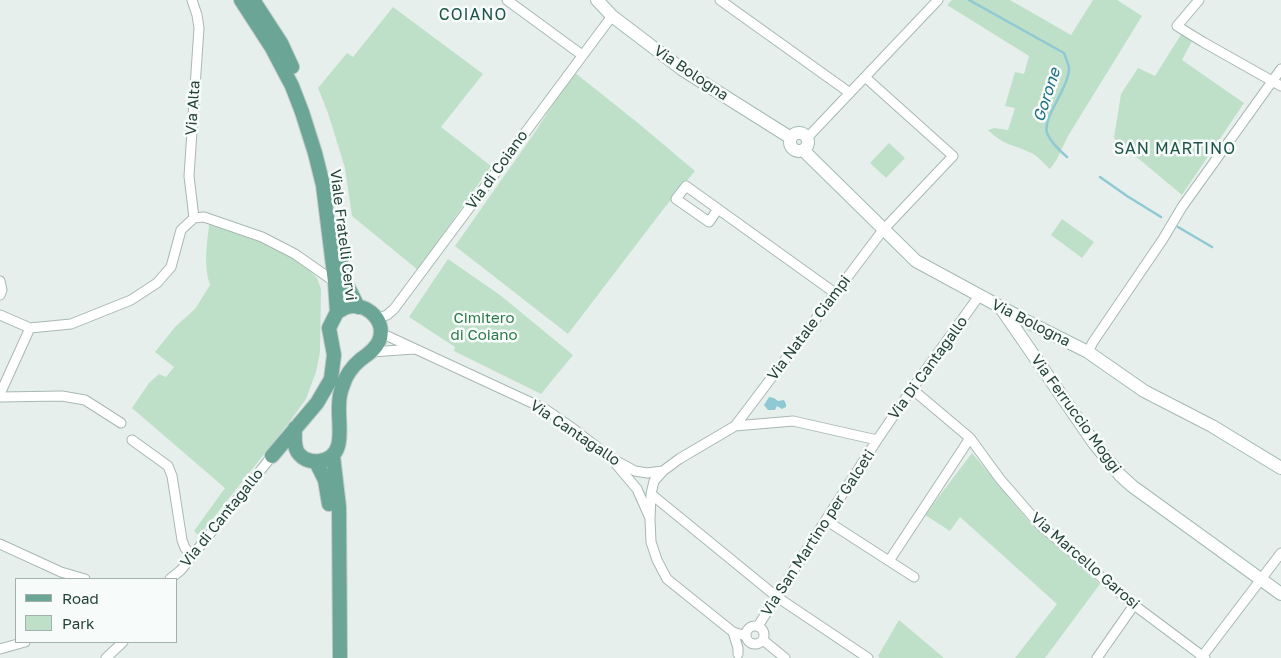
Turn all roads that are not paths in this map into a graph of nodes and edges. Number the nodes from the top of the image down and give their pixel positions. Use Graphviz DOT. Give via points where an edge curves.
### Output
graph roads {
  1 [pos="192,0"];
  2 [pos="241,0"];
  3 [pos="253,0"];
  4 [pos="507,0"];
  5 [pos="597,0"];
  6 [pos="720,0"];
  7 [pos="938,0"];
  8 [pos="1199,0"];
  9 [pos="612,16"];
  10 [pos="582,55"];
  11 [pos="1281,69"];
  12 [pos="865,77"];
  13 [pos="1272,82"];
  14 [pos="1281,86"];
  15 [pos="850,93"];
  16 [pos="805,144"];
  17 [pos="718,209"];
  18 [pos="194,218"];
  19 [pos="883,230"];
  20 [pos="0,281"];
  21 [pos="335,282"];
  22 [pos="835,293"];
  23 [pos="0,295"];
  24 [pos="980,296"];
  25 [pos="1000,306"];
  26 [pos="358,307"];
  27 [pos="337,312"];
  28 [pos="0,315"];
  29 [pos="378,318"];
  30 [pos="1032,324"];
  31 [pos="30,328"];
  32 [pos="381,333"];
  33 [pos="1022,339"];
  34 [pos="418,349"];
  35 [pos="371,352"];
  36 [pos="1088,352"];
  37 [pos="912,389"];
  38 [pos="0,396"];
  39 [pos="121,424"];
  40 [pos="735,426"];
  41 [pos="295,428"];
  42 [pos="970,438"];
  43 [pos="132,440"];
  44 [pos="877,440"];
  45 [pos="298,454"];
  46 [pos="272,456"];
  47 [pos="332,456"];
  48 [pos="611,458"];
  49 [pos="316,462"];
  50 [pos="1281,468"];
  51 [pos="663,471"];
  52 [pos="651,494"];
  53 [pos="650,519"];
  54 [pos="826,521"];
  55 [pos="0,544"];
  56 [pos="1281,553"];
  57 [pos="192,556"];
  58 [pos="889,561"];
  59 [pos="181,570"];
  60 [pos="914,577"];
  61 [pos="82,578"];
  62 [pos="171,578"];
  63 [pos="177,578"];
  64 [pos="1261,580"];
  65 [pos="1281,594"];
  66 [pos="778,597"];
  67 [pos="1134,605"];
  68 [pos="758,626"];
  69 [pos="733,632"];
  70 [pos="746,638"];
  71 [pos="760,642"];
  72 [pos="21,643"];
  73 [pos="122,643"];
  74 [pos="0,649"];
  75 [pos="737,656"];
  76 [pos="1203,657"];
  77 [pos="106,658"];
  78 [pos="331,658"];
  79 [pos="340,658"];
  80 [pos="780,658"];
  81 [pos="785,658"];
  82 [pos="868,658"];
  83 [pos="1097,658"];
  1 -- 18 [label="street, Via Alta" via="198,28 189,176"];
  2 -- 21 [label="main road, Viale Fratelli Cervi" via="288,78 307,128 323,186"];
  3 -- 26 [label="main road, Viale Fratelli Cervi" via="284,51 315,126 335,213 343,277"];
  4 -- 10 [label="street"];
  5 -- 9 [label="street, Via Bologna"];
  6 -- 15 [label="street"];
  7 -- 12 [label="street"];
  8 -- 13 [label="street" via="1177,26"];
  9 -- 10 [label="street, Via di Coiano"];
  9 -- 16 [label="street, Via Bologna" via="683,70 791,138 792,147 797,150"];
  10 -- 29 [label="street, Via di Coiano" via="394,309"];
  11 -- 13 [label="street"];
  12 -- 15 [label="street"];
  12 -- 19 [label="street, Via Natale Ciampi" via="953,156"];
  13 -- 14 [label="street"];
  13 -- 36 [label="street" via="1182,207"];
  15 -- 16 [label="street"];
  16 -- 19 [label="street, Via Bologna"];
  17 -- 17 [label="street" via="709,222 676,199 686,186"];
  17 -- 22 [label="street"];
  18 -- 21 [label="street" via="204,217 262,237 295,254"];
  18 -- 31 [label="street" via="181,230 171,267 157,283 131,300 71,324"];
  19 -- 22 [label="street, Via Natale Ciampi"];
  19 -- 24 [label="street, Via Bologna" via="916,261"];
  20 -- 23 [label="street"];
  21 -- 27 [label="main road, Viale Fratelli Cervi"];
  22 -- 40 [label="street, Via Natale Ciampi"];
  24 -- 25 [label="street, Via Bologna"];
  24 -- 37 [label="street, Via Di Cantagallo"];
  25 -- 30 [label="street, Via Bologna"];
  25 -- 33 [label="street, Via Ferruccio Moggi"];
  26 -- 27 [label="main road, Viale Fratelli Cervi"];
  26 -- 29 [label="main road, Viale Fratelli Cervi"];
  27 -- 41 [label="main road, Viale Fratelli Cervi" via="329,328 334,355 331,379 317,403"];
  28 -- 31 [label="street"];
  29 -- 32 [label="main road"];
  30 -- 33 [label="street" via="1025,329"];
  30 -- 36 [label="street, Via Bologna"];
  31 -- 38 [label="street"];
  32 -- 34 [label="street, Via Cantagallo"];
  32 -- 35 [label="main road"];
  33 -- 64 [label="street, Via Ferruccio Moggi" via="1120,475"];
  34 -- 35 [label="street, Via Cantagallo"];
  34 -- 48 [label="street, Via Cantagallo" via="545,410"];
  35 -- 47 [label="main road" via="350,371 344,383 339,406 340,442"];
  36 -- 50 [label="street, Via Bologna" via="1144,391 1212,426"];
  37 -- 42 [label="street, Via Marcello Garosi"];
  37 -- 44 [label="street, Via Di Cantagallo"];
  38 -- 39 [label="street" via="62,396 85,400"];
  40 -- 44 [label="street" via="793,421"];
  40 -- 51 [label="street"];
  41 -- 45 [label="main road" via="294,443"];
  41 -- 46 [label="main road, Viale Fratelli Cervi"];
  42 -- 58 [label="street"];
  42 -- 67 [label="street, Via Marcello Garosi" via="1039,524"];
  43 -- 57 [label="street" via="168,466 182,540"];
  44 -- 54 [label="street, Via San Martino per Galceti"];
  45 -- 46 [label="main road"];
  45 -- 49 [label="main road"];
  46 -- 57 [label="street, Via di Cantagallo"];
  47 -- 49 [label="main road"];
  47 -- 79 [label="main road" via="339,507"];
  48 -- 51 [label="street, Via Cantagallo" via="635,471"];
  48 -- 53 [label="street" via="637,489"];
  49 -- 78 [label="main road" via="328,491 332,534"];
  51 -- 52 [label="street" via="654,481"];
  52 -- 53 [label="street"];
  52 -- 66 [label="street"];
  53 -- 69 [label="street" via="657,560 667,579"];
  54 -- 58 [label="street"];
  54 -- 66 [label="street, Via San Martino per Galceti"];
  55 -- 61 [label="street"];
  56 -- 64 [label="street"];
  57 -- 59 [label="street, Via di Cantagallo"];
  58 -- 60 [label="street"];
  59 -- 62 [label="street, Via di Cantagallo"];
  59 -- 63 [label="street"];
  64 -- 65 [label="street, Via Ferruccio Moggi"];
  64 -- 76 [label="street"];
  66 -- 68 [label="street, Via San Martino per Galceti"];
  66 -- 82 [label="street"];
  67 -- 76 [label="street, Via Marcello Garosi"];
  67 -- 83 [label="street"];
  68 -- 70 [label="street" via="749,628"];
  68 -- 71 [label="street" via="764,632"];
  69 -- 70 [label="street"];
  69 -- 75 [label="street"];
  70 -- 71 [label="street" via="752,643"];
  70 -- 75 [label="street"];
  71 -- 80 [label="street"];
  71 -- 81 [label="street"];
  72 -- 74 [label="street"];
  73 -- 77 [label="street"];
}
